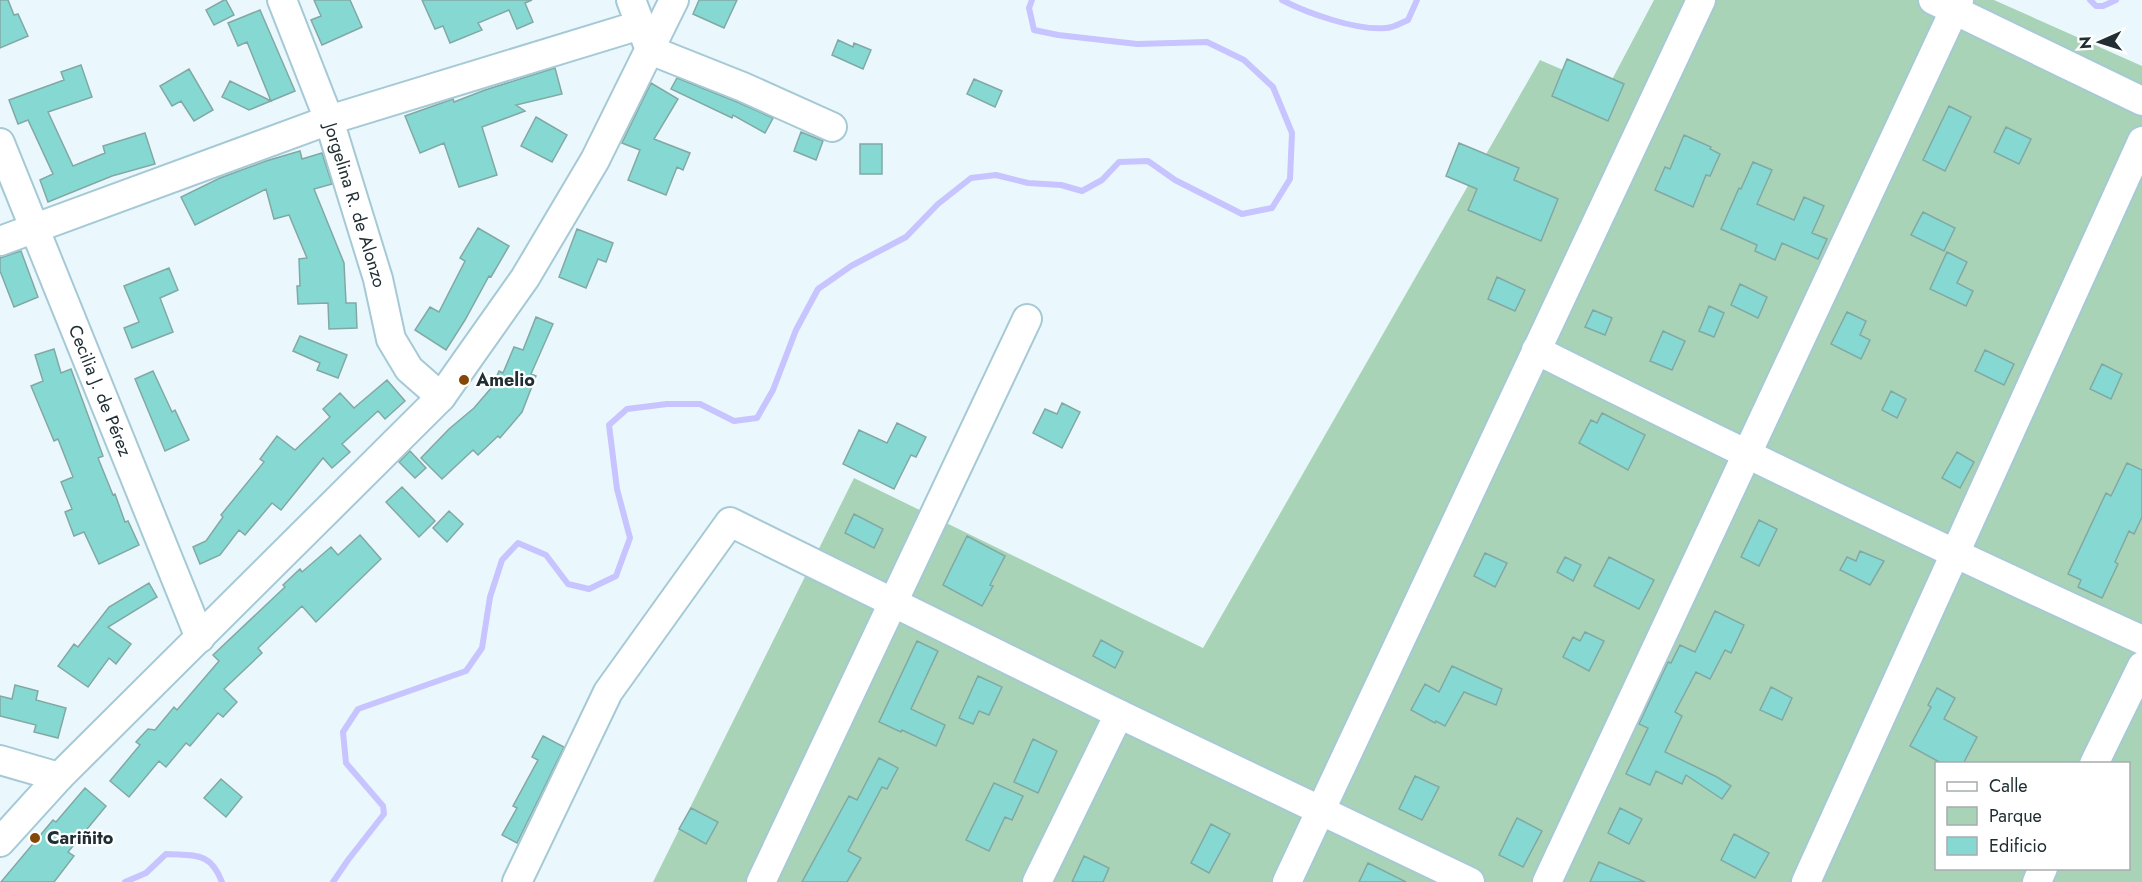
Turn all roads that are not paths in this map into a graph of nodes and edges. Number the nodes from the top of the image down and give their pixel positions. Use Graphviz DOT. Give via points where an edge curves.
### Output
graph roads {
  1 [pos="282,0"];
  2 [pos="674,0"];
  3 [pos="1701,0"];
  4 [pos="1949,3"];
  5 [pos="640,25"];
  6 [pos="2142,101"];
  7 [pos="329,120"];
  8 [pos="832,127"];
  9 [pos="2142,141"];
  10 [pos="0,143"];
  11 [pos="34,228"];
  12 [pos="0,241"];
  13 [pos="1027,319"];
  14 [pos="1536,350"];
  15 [pos="441,397"];
  16 [pos="1745,454"];
  17 [pos="1956,555"];
  18 [pos="893,603"];
  19 [pos="200,638"];
  20 [pos="2142,640"];
  21 [pos="2142,666"];
  22 [pos="1119,714"];
  23 [pos="0,760"];
  24 [pos="2095,762"];
  25 [pos="59,777"];
  26 [pos="1321,811"];
  27 [pos="0,842"];
  28 [pos="517,882"];
  29 [pos="761,882"];
  30 [pos="1037,882"];
  31 [pos="1287,882"];
  32 [pos="1470,882"];
  33 [pos="1546,882"];
  34 [pos="1806,882"];
  1 -- 7 [label="street, Jorgelina R. de Alonzo"];
  2 -- 5 [label="street"];
  3 -- 14 [label="street"];
  4 -- 6 [label="street"];
  4 -- 16 [label="street"];
  5 -- 7 [label="street"];
  5 -- 8 [label="street" via="743,87"];
  5 -- 15 [label="street" via="595,160 525,278"];
  7 -- 11 [label="street"];
  7 -- 15 [label="street, Jorgelina R. de Alonzo" via="378,279 391,339 409,369"];
  9 -- 17 [label="street"];
  10 -- 11 [label="street, Cecilia J. de Pérez"];
  11 -- 12 [label="street"];
  11 -- 19 [label="street, Cecilia J. de Pérez"];
  13 -- 18 [label="street"];
  14 -- 16 [label="street"];
  14 -- 26 [label="street"];
  15 -- 19 [label="street"];
  16 -- 17 [label="street"];
  16 -- 33 [label="street"];
  17 -- 20 [label="street"];
  17 -- 34 [label="street"];
  18 -- 22 [label="street"];
  18 -- 28 [label="street" via="730,522 608,692"];
  18 -- 29 [label="street"];
  19 -- 25 [label="street"];
  21 -- 24 [label="street"];
  22 -- 26 [label="street"];
  22 -- 30 [label="street"];
  23 -- 25 [label="street"];
  25 -- 27 [label="street"];
  26 -- 31 [label="street"];
  26 -- 32 [label="street"];
}
